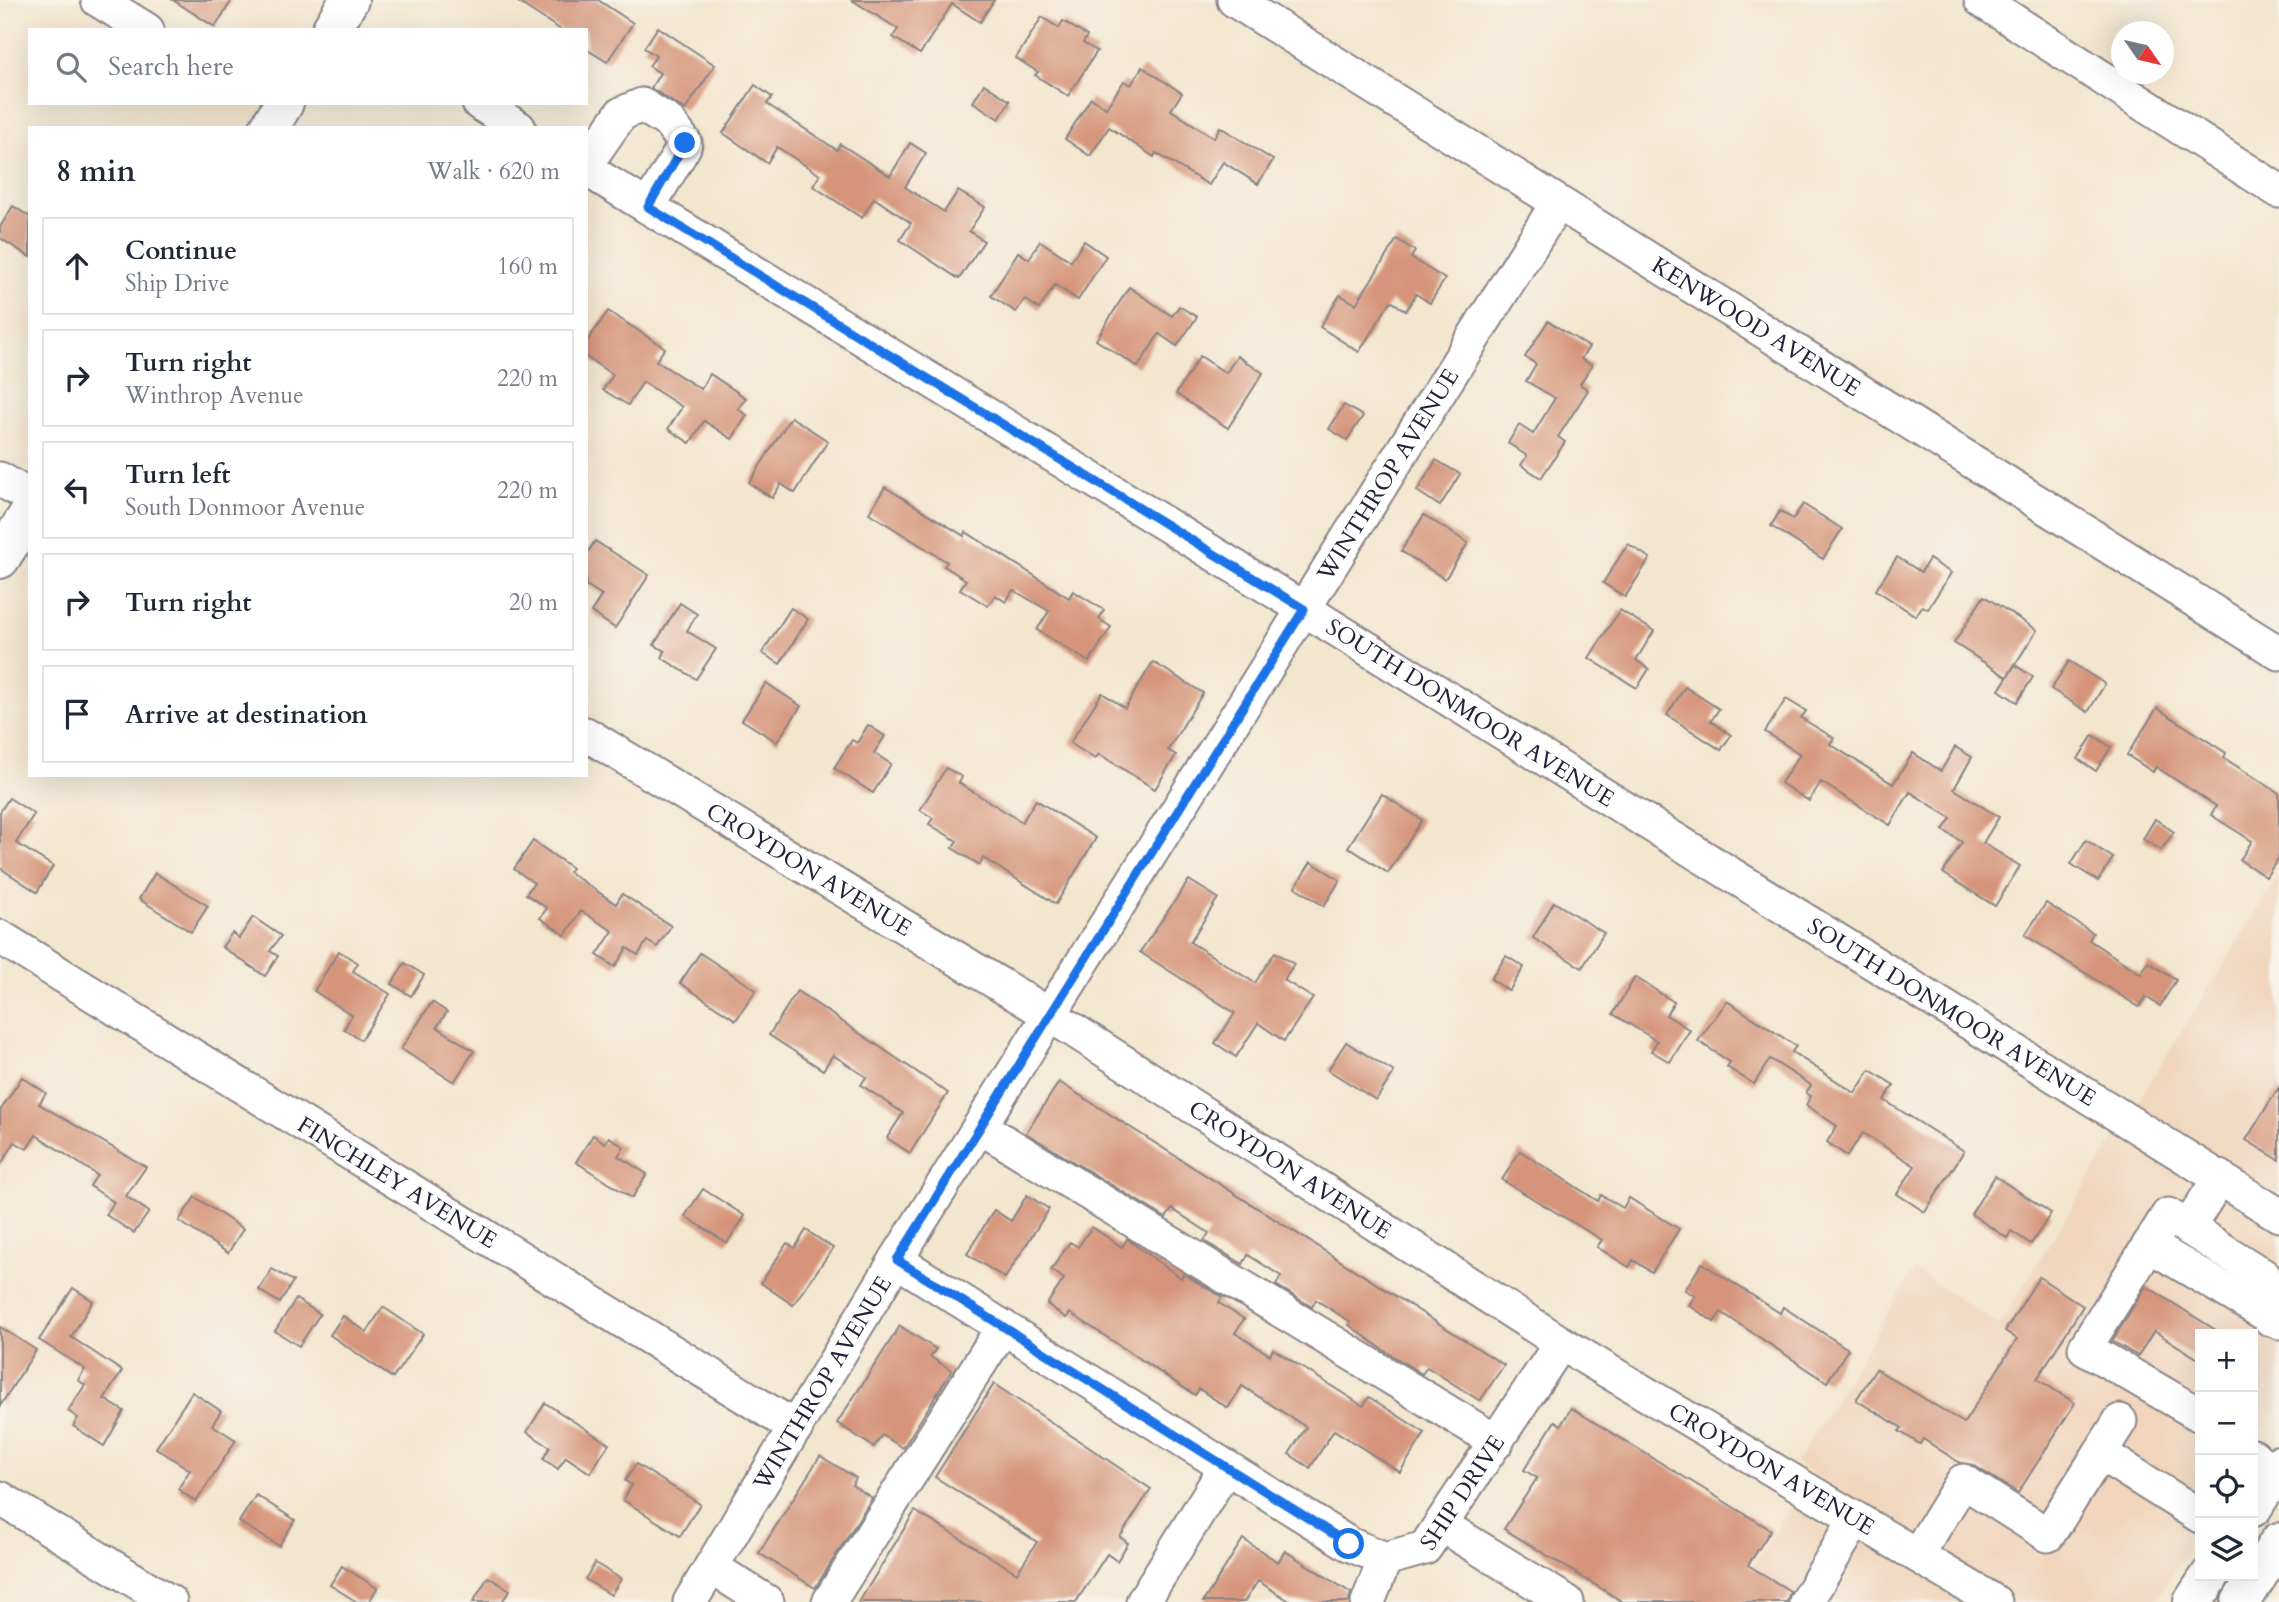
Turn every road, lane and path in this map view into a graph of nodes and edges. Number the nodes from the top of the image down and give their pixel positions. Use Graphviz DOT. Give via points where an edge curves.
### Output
graph roads {
  1 [pos="98,0"];
  2 [pos="1234,0"];
  3 [pos="1980,0"];
  4 [pos="144,28"];
  5 [pos="482,105"];
  6 [pos="516,126"];
  7 [pos="588,164"];
  8 [pos="588,168"];
  9 [pos="2279,191"];
  10 [pos="1557,204"];
  11 [pos="648,207"];
  12 [pos="0,479"];
  13 [pos="28,496"];
  14 [pos="28,515"];
  15 [pos="0,559"];
  16 [pos="1304,609"];
  17 [pos="2279,653"];
  18 [pos="588,735"];
  19 [pos="0,937"];
  20 [pos="1050,1015"];
  21 [pos="980,1127"];
  22 [pos="2220,1177"];
  23 [pos="2279,1215"];
  24 [pos="2188,1228"];
  25 [pos="2149,1245"];
  26 [pos="897,1260"];
  27 [pos="2275,1320"];
  28 [pos="1003,1327"];
  29 [pos="1561,1343"];
  30 [pos="2195,1412"];
  31 [pos="2120,1421"];
  32 [pos="796,1428"];
  33 [pos="1497,1442"];
  34 [pos="2100,1453"];
  35 [pos="2268,1465"];
  36 [pos="1226,1467"];
  37 [pos="2258,1493"];
  38 [pos="0,1498"];
  39 [pos="2195,1513"];
  40 [pos="1856,1519"];
  41 [pos="1441,1525"];
  42 [pos="2279,1542"];
  43 [pos="1917,1555"];
  44 [pos="1385,1559"];
  45 [pos="711,1567"];
  46 [pos="2207,1581"];
  47 [pos="170,1602"];
  48 [pos="690,1602"];
  49 [pos="767,1602"];
  50 [pos="829,1602"];
  51 [pos="1143,1602"];
  52 [pos="1368,1602"];
  53 [pos="1567,1602"];
  54 [pos="1806,1602"];
  55 [pos="1996,1602"];
  56 [pos="2193,1602"];
  57 [pos="2241,1602"];
  1 -- 4 [label="street"];
  2 -- 10 [label="street, KENWOOD AVENUE"];
  3 -- 9 [label="street"];
  5 -- 6 [label="street"];
  7 -- 11 [label="street" via="621,114 642,105 669,122 685,143"];
  8 -- 11 [label="street, SOUTH DONMOOR AVENUE"];
  10 -- 16 [label="street, WINTHROP AVENUE"];
  10 -- 17 [label="street, KENWOOD AVENUE"];
  11 -- 16 [label="street, SOUTH DONMOOR AVENUE"];
  12 -- 13 [label="street"];
  14 -- 15 [label="main road"];
  16 -- 20 [label="street, WINTHROP AVENUE"];
  16 -- 22 [label="street, SOUTH DONMOOR AVENUE"];
  18 -- 20 [label="street, CROYDON AVENUE"];
  19 -- 32 [label="street, FINCHLEY AVENUE"];
  20 -- 21 [label="street, WINTHROP AVENUE"];
  20 -- 29 [label="street, CROYDON AVENUE"];
  21 -- 26 [label="street, WINTHROP AVENUE"];
  21 -- 33 [label="street"];
  22 -- 23 [label="street, SOUTH DONMOOR AVENUE"];
  22 -- 24 [label="street"];
  24 -- 25 [label="street" via="2168,1215"];
  24 -- 27 [label="street" via="2264,1276"];
  25 -- 27 [label="street"];
  25 -- 30 [label="street" via="2085,1348"];
  26 -- 28 [label="street"];
  26 -- 32 [label="street, WINTHROP AVENUE"];
  28 -- 36 [label="street"];
  28 -- 50 [label="street"];
  29 -- 33 [label="street, SHIP DRIVE"];
  29 -- 40 [label="street, CROYDON AVENUE"];
  31 -- 34 [label="street"];
  32 -- 45 [label="street, WINTHROP AVENUE"];
  33 -- 41 [label="street, SHIP DRIVE"];
  34 -- 39 [label="street"];
  34 -- 43 [label="street" via="2048,1535 1963,1481"];
  35 -- 37 [label="main road"];
  36 -- 44 [label="street" via="1349,1544"];
  36 -- 51 [label="street"];
  38 -- 47 [label="street"];
  40 -- 43 [label="street, CROYDON AVENUE"];
  40 -- 54 [label="street"];
  41 -- 44 [label="street, SHIP DRIVE" via="1425,1548"];
  41 -- 53 [label="street"];
  42 -- 57 [label="main road"];
  43 -- 55 [label="street, CROYDON AVENUE"];
  44 -- 52 [label="street"];
  45 -- 48 [label="street, WINTHROP AVENUE"];
  45 -- 49 [label="street"];
  46 -- 56 [label="main road"];
}
